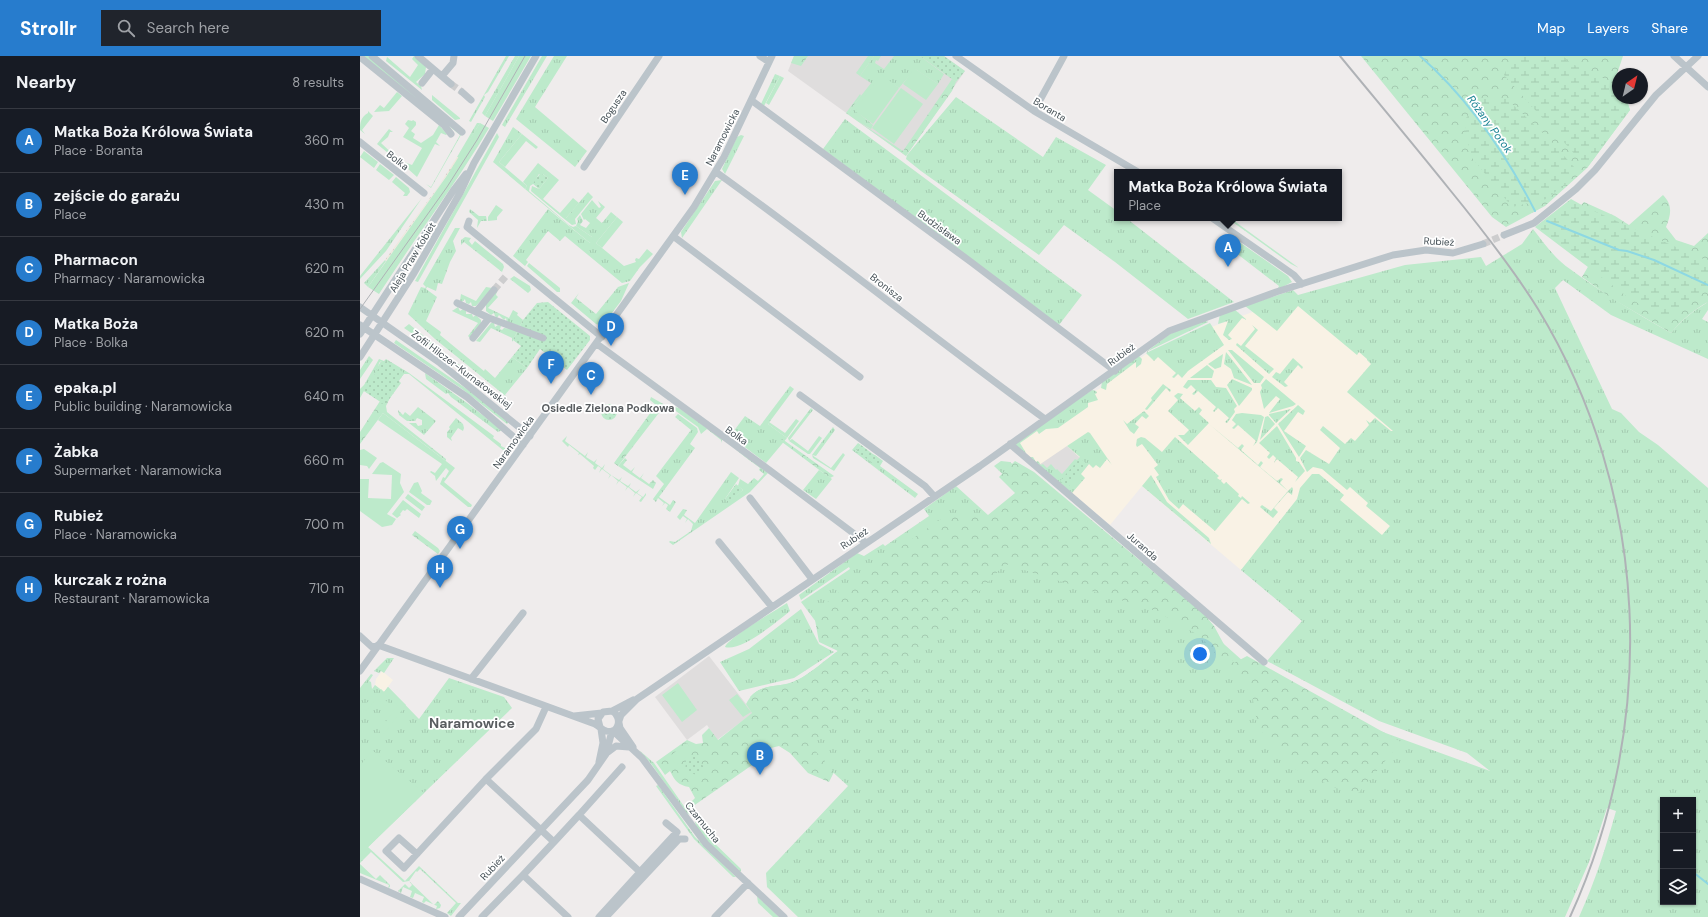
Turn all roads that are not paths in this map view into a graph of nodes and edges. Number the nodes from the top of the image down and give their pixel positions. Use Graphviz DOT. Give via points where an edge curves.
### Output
graph roads {
  1 [pos="372,56"];
  2 [pos="418,56"];
  3 [pos="454,56"];
  4 [pos="536,56"];
  5 [pos="659,56"];
  6 [pos="760,56"];
  7 [pos="956,56"];
  8 [pos="1064,56"];
  9 [pos="1674,56"];
  10 [pos="1698,56"];
  11 [pos="360,57"];
  12 [pos="426,59"];
  13 [pos="771,59"];
  14 [pos="1685,67"];
  15 [pos="433,69"];
  16 [pos="442,76"];
  17 [pos="422,83"];
  18 [pos="451,84"];
  19 [pos="1708,87"];
  20 [pos="462,92"];
  21 [pos="471,100"];
  22 [pos="751,100"];
  23 [pos="1034,111"];
  24 [pos="462,132"];
  25 [pos="451,134"];
  26 [pos="360,142"];
  27 [pos="474,163"];
  28 [pos="584,167"];
  29 [pos="1133,169"];
  30 [pos="716,172"];
  31 [pos="424,193"];
  32 [pos="469,221"];
  33 [pos="1216,221"];
  34 [pos="1504,235"];
  35 [pos="674,236"];
  36 [pos="1482,244"];
  37 [pos="1302,284"];
  38 [pos="494,290"];
  39 [pos="457,302"];
  40 [pos="360,307"];
  41 [pos="476,312"];
  42 [pos="372,316"];
  43 [pos="490,318"];
  44 [pos="383,323"];
  45 [pos="361,329"];
  46 [pos="375,335"];
  47 [pos="602,336"];
  48 [pos="473,338"];
  49 [pos="543,338"];
  50 [pos="597,344"];
  51 [pos="360,357"];
  52 [pos="1115,371"];
  53 [pos="860,377"];
  54 [pos="800,395"];
  55 [pos="1045,418"];
  56 [pos="530,436"];
  57 [pos="1010,444"];
  58 [pos="523,445"];
  59 [pos="934,496"];
  60 [pos="750,498"];
  61 [pos="719,542"];
  62 [pos="865,542"];
  63 [pos="812,579"];
  64 [pos="772,607"];
  65 [pos="523,613"];
  66 [pos="360,636"];
  67 [pos="378,645"];
  68 [pos="1264,662"];
  69 [pos="360,671"];
  70 [pos="472,679"];
  71 [pos="637,699"];
  72 [pos="546,707"];
  73 [pos="612,711"];
  74 [pos="602,713"];
  75 [pos="574,716"];
  76 [pos="619,722"];
  77 [pos="600,728"];
  78 [pos="612,731"];
  79 [pos="632,748"];
  80 [pos="608,752"];
  81 [pos="598,767"];
  82 [pos="622,767"];
  83 [pos="486,779"];
  84 [pos="579,815"];
  85 [pos="666,823"];
  86 [pos="541,830"];
  87 [pos="685,839"];
  88 [pos="554,842"];
  89 [pos="417,854"];
  90 [pos="640,872"];
  91 [pos="523,875"];
  92 [pos="360,879"];
  93 [pos="748,883"];
  94 [pos="445,917"];
  95 [pos="459,917"];
  96 [pos="482,917"];
  97 [pos="568,917"];
  98 [pos="599,917"];
  99 [pos="606,917"];
  100 [pos="715,917"];
  101 [pos="784,917"];
  1 -- 24 [label="street"];
  2 -- 12 [label="street"];
  3 -- 16 [label="street" via="453,63"];
  4 -- 27 [label="street, Aleja Praw Kobiet"];
  5 -- 28 [label="street, Bogusza"];
  6 -- 13 [label="street"];
  7 -- 23 [label="street, Boranta"];
  8 -- 23 [label="street"];
  9 -- 14 [label="street"];
  10 -- 14 [label="street"];
  11 -- 25 [label="street" via="444,125"];
  12 -- 15 [label="street"];
  13 -- 22 [label="street, Naramowicka"];
  14 -- 19 [label="street"];
  14 -- 34 [label="street" via="1656,95 1595,170 1576,189 1534,223"];
  15 -- 16 [label="street"];
  15 -- 17 [label="street"];
  16 -- 18 [label="street"];
  20 -- 21 [label="street"];
  22 -- 30 [label="street, Naramowicka"];
  22 -- 52 [label="street, Budzisława"];
  23 -- 29 [label="street, Boranta"];
  26 -- 31 [label="street, Bolka"];
  27 -- 42 [label="street, Aleja Praw Kobiet"];
  27 -- 44 [label="street, Aleja Praw Kobiet" via="439,231"];
  30 -- 35 [label="street, Naramowicka"];
  30 -- 55 [label="street, Bronisza"];
  32 -- 47 [label="street" via="467,227"];
  33 -- 37 [label="street" via="1294,275"];
  35 -- 47 [label="street, Naramowicka"];
  35 -- 53 [label="street"];
  36 -- 37 [label="street, Rubież" via="1453,253 1426,250 1406,252"];
  37 -- 52 [label="street, Rubież" via="1169,331"];
  38 -- 41 [label="street"];
  39 -- 41 [label="street"];
  40 -- 42 [label="street, Zofii Hilczer-Kurnatowskiej"];
  41 -- 43 [label="street"];
  42 -- 44 [label="street, Zofii Hilczer-Kurnatowskiej"];
  42 -- 45 [label="street, Aleja Praw Kobiet"];
  43 -- 48 [label="street"];
  43 -- 49 [label="street"];
  44 -- 46 [label="street, Aleja Praw Kobiet"];
  44 -- 56 [label="street, Zofii Hilczer-Kurnatowskiej" via="440,363"];
  45 -- 46 [label="street, Zofii Hilczer-Kurnatowskiej"];
  46 -- 51 [label="street, Aleja Praw Kobiet"];
  46 -- 58 [label="street, Zofii Hilczer-Kurnatowskiej" via="468,397"];
  47 -- 50 [label="street, Naramowicka"];
  50 -- 56 [label="street, Naramowicka"];
  50 -- 62 [label="street, Bolka"];
  52 -- 55 [label="street, Rubież"];
  54 -- 59 [label="street" via="925,486"];
  55 -- 57 [label="street, Rubież"];
  56 -- 58 [label="street, Naramowicka"];
  57 -- 59 [label="street, Rubież"];
  57 -- 68 [label="street, Juranda"];
  58 -- 67 [label="street, Naramowicka" via="422,588"];
  59 -- 62 [label="street, Rubież"];
  60 -- 63 [label="street"];
  61 -- 64 [label="street"];
  62 -- 63 [label="street, Rubież"];
  63 -- 64 [label="street, Rubież"];
  64 -- 71 [label="street, Rubież"];
  65 -- 70 [label="street"];
  66 -- 67 [label="street" via="372,647"];
  67 -- 69 [label="street, Naramowicka"];
  67 -- 70 [label="street"];
  70 -- 72 [label="street"];
  71 -- 73 [label="street, Rubież"];
  71 -- 76 [label="street, Rubież" via="621,715"];
  72 -- 75 [label="street"];
  72 -- 83 [label="street" via="536,729"];
  73 -- 74 [label="street"];
  73 -- 76 [label="street" via="618,716"];
  74 -- 75 [label="street"];
  74 -- 77 [label="street" via="598,719"];
  75 -- 77 [label="street"];
  76 -- 78 [label="street"];
  76 -- 79 [label="street, Czarnucha"];
  77 -- 78 [label="street"];
  77 -- 81 [label="street" via="603,743"];
  78 -- 79 [label="street, Czarnucha"];
  78 -- 80 [label="street, Rubież"];
  79 -- 80 [label="street" via="616,746"];
  79 -- 93 [label="street, Czarnucha" via="646,762 699,837"];
  80 -- 81 [label="street, Rubież"];
  81 -- 86 [label="street, Rubież"];
  82 -- 84 [label="street"];
  83 -- 86 [label="street"];
  83 -- 89 [label="street"];
  84 -- 88 [label="street"];
  84 -- 90 [label="street"];
  85 -- 90 [label="street" via="677,832"];
  86 -- 88 [label="street"];
  86 -- 95 [label="street, Rubież"];
  87 -- 99 [label="street" via="679,840"];
  88 -- 91 [label="street"];
  90 -- 98 [label="street"];
  91 -- 96 [label="street"];
  91 -- 97 [label="street"];
  92 -- 94 [label="street"];
  93 -- 100 [label="street"];
  93 -- 101 [label="street, Czarnucha"];
}
